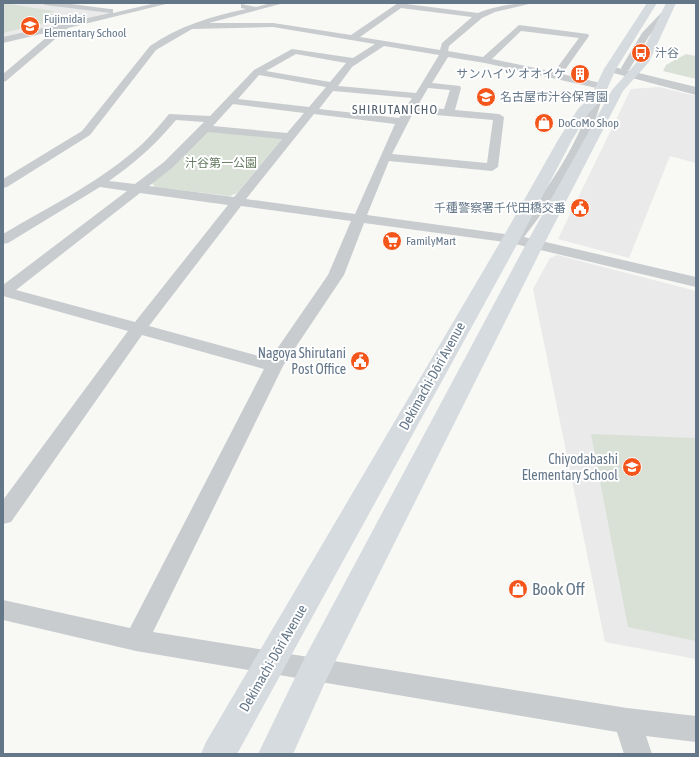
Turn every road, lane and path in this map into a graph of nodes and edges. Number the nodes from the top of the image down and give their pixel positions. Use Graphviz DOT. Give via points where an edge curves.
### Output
graph roads {
  1 [pos="45,3"];
  2 [pos="68,3"];
  3 [pos="166,3"];
  4 [pos="280,3"];
  5 [pos="529,3"];
  6 [pos="652,3"];
  7 [pos="671,3"];
  8 [pos="236,4"];
  9 [pos="59,5"];
  10 [pos="256,9"];
  11 [pos="122,13"];
  12 [pos="479,16"];
  13 [pos="67,25"];
  14 [pos="195,26"];
  15 [pos="353,38"];
  16 [pos="3,40"];
  17 [pos="383,43"];
  18 [pos="443,53"];
  19 [pos="485,60"];
  20 [pos="354,61"];
  21 [pos="612,66"];
  22 [pos="257,72"];
  23 [pos="556,76"];
  24 [pos="3,79"];
  25 [pos="620,80"];
  26 [pos="426,85"];
  27 [pos="332,86"];
  28 [pos="696,86"];
  29 [pos="696,91"];
  30 [pos="420,96"];
  31 [pos="230,101"];
  32 [pos="411,110"];
  33 [pos="312,112"];
  34 [pos="449,112"];
  35 [pos="402,122"];
  36 [pos="209,124"];
  37 [pos="291,137"];
  38 [pos="385,157"];
  39 [pos="98,183"];
  40 [pos="3,184"];
  41 [pos="140,188"];
  42 [pos="238,201"];
  43 [pos="359,218"];
  44 [pos="3,240"];
  45 [pos="520,241"];
  46 [pos="696,282"];
  47 [pos="4,291"];
  48 [pos="138,329"];
  49 [pos="274,366"];
  50 [pos="3,516"];
  51 [pos="3,610"];
  52 [pos="136,640"];
  53 [pos="270,662"];
  54 [pos="315,669"];
  55 [pos="627,721"];
  56 [pos="696,729"];
  57 [pos="218,754"];
  58 [pos="275,754"];
  59 [pos="638,754"];
  1 -- 9 [label="street"];
  2 -- 9 [label="street"];
  3 -- 11 [label="street"];
  4 -- 10 [label="street"];
  5 -- 12 [label="street" via="493,10"];
  6 -- 21 [label="main road, Dekimachi-Dōri Avenue"];
  7 -- 25 [label="main road, Dekimachi-Dōri Avenue" via="643,62"];
  8 -- 10 [label="street"];
  9 -- 11 [label="street"];
  10 -- 14 [label="street"];
  11 -- 13 [label="street"];
  12 -- 15 [label="street" via="399,5"];
  12 -- 18 [label="street" via="445,45"];
  13 -- 16 [label="street"];
  13 -- 24 [label="street"];
  14 -- 15 [label="street" via="273,25"];
  14 -- 40 [label="street" via="173,33 153,48 86,133"];
  15 -- 17 [label="street"];
  17 -- 18 [label="street"];
  17 -- 20 [label="street"];
  18 -- 19 [label="street"];
  18 -- 26 [label="street"];
  19 -- 23 [label="street"];
  19 -- 23 [label="street" via="519,28 585,36"];
  20 -- 22 [label="street" via="295,50"];
  20 -- 27 [label="street"];
  21 -- 25 [label="main road, Dekimachi-Dōri Avenue"];
  21 -- 25 [label="street"];
  22 -- 27 [label="street"];
  22 -- 31 [label="street"];
  23 -- 25 [label="street"];
  25 -- 28 [label="street"];
  25 -- 29 [label="street"];
  25 -- 45 [label="main road, Dekimachi-Dōri Avenue"];
  26 -- 30 [label="street"];
  26 -- 34 [label="street" via="456,88"];
  27 -- 30 [label="street"];
  27 -- 33 [label="street"];
  30 -- 32 [label="street"];
  31 -- 33 [label="street"];
  31 -- 36 [label="street"];
  32 -- 34 [label="street"];
  32 -- 35 [label="street"];
  33 -- 35 [label="street"];
  33 -- 37 [label="street"];
  34 -- 38 [label="street" via="499,117 492,167"];
  35 -- 38 [label="street"];
  36 -- 37 [label="street"];
  36 -- 39 [label="street" via="172,116 153,140"];
  36 -- 41 [label="street" via="168,165"];
  37 -- 42 [label="street"];
  38 -- 43 [label="street"];
  39 -- 41 [label="street"];
  39 -- 44 [label="street"];
  41 -- 42 [label="street"];
  41 -- 47 [label="street"];
  42 -- 43 [label="street"];
  42 -- 48 [label="street"];
  43 -- 45 [label="street"];
  43 -- 49 [label="street" via="336,275"];
  45 -- 46 [label="street"];
  45 -- 53 [label="main road, Dekimachi-Dōri Avenue" via="491,272"];
  45 -- 54 [label="main road, Dekimachi-Dōri Avenue"];
  47 -- 48 [label="street"];
  48 -- 49 [label="street"];
  48 -- 50 [label="street"];
  49 -- 52 [label="street"];
  51 -- 52 [label="street"];
  52 -- 53 [label="street"];
  53 -- 54 [label="street"];
  53 -- 57 [label="main road, Dekimachi-Dōri Avenue"];
  54 -- 55 [label="street"];
  54 -- 58 [label="main road, Dekimachi-Dōri Avenue"];
  55 -- 56 [label="street"];
  55 -- 59 [label="street"];
}
